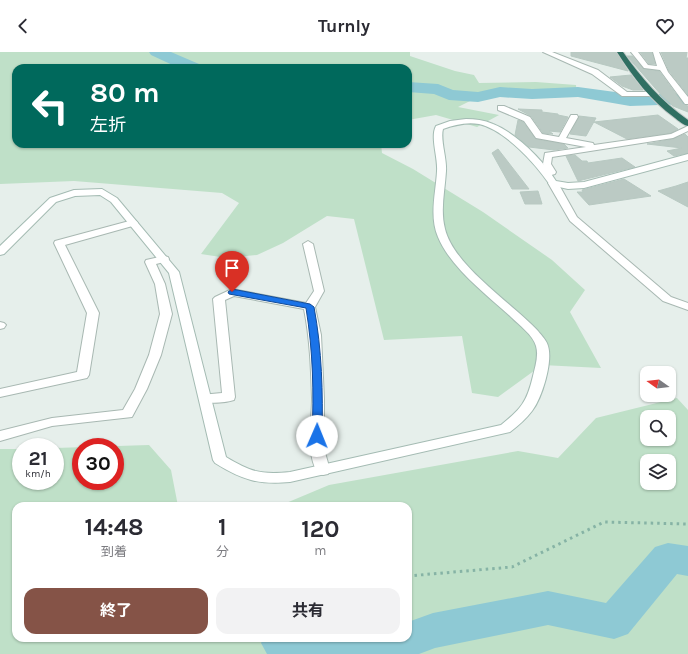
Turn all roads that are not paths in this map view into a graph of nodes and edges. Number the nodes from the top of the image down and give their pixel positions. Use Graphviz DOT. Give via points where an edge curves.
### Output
graph roads {
  1 [pos="546,52"];
  2 [pos="620,52"];
  3 [pos="634,52"];
  4 [pos="656,52"];
  5 [pos="663,68"];
  6 [pos="684,92"];
  7 [pos="653,95"];
  8 [pos="688,102"];
  9 [pos="501,108"];
  10 [pos="574,117"];
  11 [pos="688,124"];
  12 [pos="688,128"];
  13 [pos="561,140"];
  14 [pos="593,148"];
  15 [pos="688,157"];
  16 [pos="550,178"];
  17 [pos="133,223"];
  18 [pos="308,244"];
  19 [pos="0,252"];
  20 [pos="164,259"];
  21 [pos="310,307"];
  22 [pos="688,307"];
  23 [pos="0,393"];
  24 [pos="205,398"];
  25 [pos="0,436"];
  26 [pos="323,470"];
  1 -- 7 [label="street" via="594,72 625,94"];
  2 -- 7 [label="highway"];
  3 -- 5 [label="street" via="646,67"];
  4 -- 5 [label="street"];
  5 -- 6 [label="street"];
  6 -- 8 [label="street"];
  7 -- 11 [label="highway"];
  9 -- 13 [label="street" via="527,119 539,136"];
  10 -- 13 [label="street"];
  12 -- 14 [label="street" via="673,136"];
  13 -- 14 [label="street"];
  14 -- 16 [label="street" via="548,155 547,164 552,172"];
  15 -- 16 [label="street" via="584,185 568,186"];
  16 -- 22 [label="street" via="573,219 667,299"];
  16 -- 26 [label="street" via="511,136 485,122 448,124 439,128 436,134 442,161 439,216 442,236 448,248 477,281 525,324 542,345 542,365 534,398 525,413 505,429"];
  17 -- 19 [label="street" via="114,200 102,192 74,193 54,200"];
  17 -- 20 [label="street"];
  17 -- 23 [label="street" via="59,243 93,313 83,375"];
  18 -- 21 [label="street" via="319,291"];
  20 -- 24 [label="street" via="174,272"];
  20 -- 25 [label="street" via="150,262 160,284 166,314 155,355 127,414 52,422"];
  21 -- 24 [label="street" via="232,292 219,299 228,397"];
  21 -- 26 [label="street" via="315,335 317,449"];
  24 -- 26 [label="street" via="220,460 245,475 269,480"];
}
